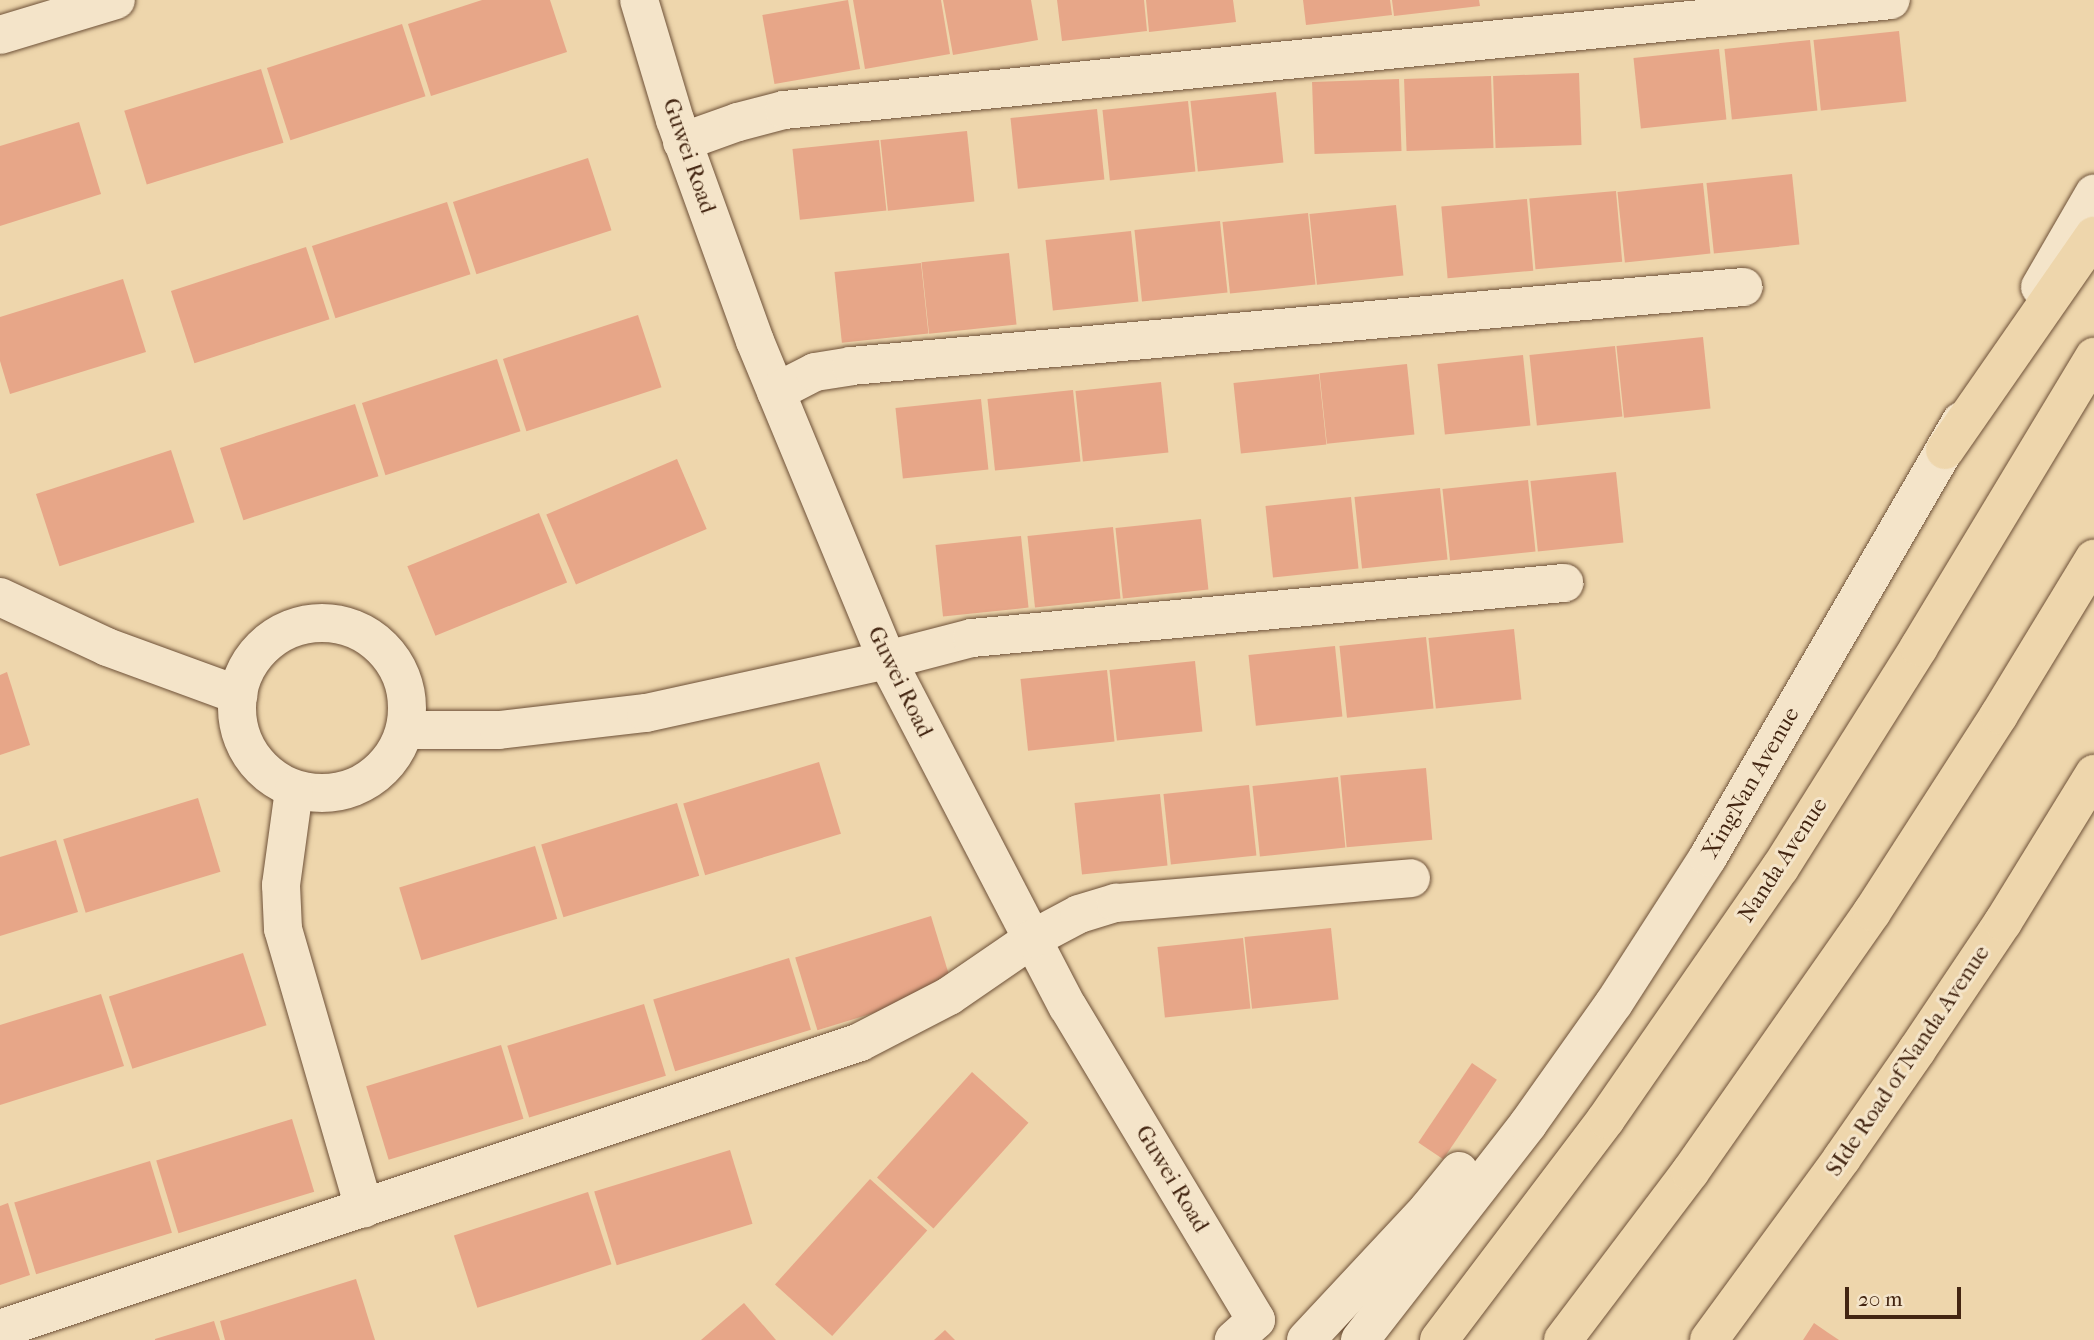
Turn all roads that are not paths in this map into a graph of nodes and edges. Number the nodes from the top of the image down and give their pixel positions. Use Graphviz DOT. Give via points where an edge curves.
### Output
graph roads {
  1 [pos="116,0"];
  2 [pos="639,0"];
  3 [pos="1891,0"];
  4 [pos="0,35"];
  5 [pos="682,142"];
  6 [pos="2094,194"];
  7 [pos="2094,236"];
  8 [pos="1744,287"];
  9 [pos="2094,357"];
  10 [pos="776,391"];
  11 [pos="1945,450"];
  12 [pos="2094,559"];
  13 [pos="1564,583"];
  14 [pos="0,597"];
  15 [pos="887,660"];
  16 [pos="238,695"];
  17 [pos="405,730"];
  18 [pos="2094,774"];
  19 [pos="294,790"];
  20 [pos="1708,856"];
  21 [pos="1411,878"];
  22 [pos="1032,939"];
  23 [pos="364,1208"];
  24 [pos="0,1329"];
  25 [pos="1245,1330"];
  26 [pos="1306,1340"];
  27 [pos="1360,1340"];
  28 [pos="1439,1340"];
  29 [pos="1563,1340"];
  30 [pos="1709,1340"];
  1 -- 4 [label="street"];
  2 -- 5 [label="street, Guwei Road"];
  3 -- 5 [label="street" via="784,110"];
  5 -- 10 [label="street, Guwei Road"];
  6 -- 11 [label="street, XingNan Avenue"];
  7 -- 11 [label="main road"];
  8 -- 10 [label="street" via="851,366 815,372"];
  9 -- 28 [label="main road, Nanda Avenue" via="1780,868 1606,1119"];
  10 -- 15 [label="street, Guwei Road"];
  11 -- 20 [label="street, XingNan Avenue"];
  12 -- 29 [label="main road" via="1872,912 1689,1172"];
  13 -- 15 [label="street" via="972,638"];
  14 -- 16 [label="street" via="107,647"];
  15 -- 17 [label="street" via="646,713 499,730"];
  15 -- 22 [label="street, Guwei Road"];
  16 -- 17 [label="street" via="246,669 262,648 284,632 309,623 337,624 363,632 384,648 401,673 408,701"];
  16 -- 19 [label="street" via="238,722 247,748 264,770"];
  17 -- 19 [label="street" via="393,756 372,777 345,789"];
  18 -- 30 [label="main road, SIde Road of Nanda Avenue" via="2003,922 1909,1061"];
  19 -- 23 [label="street" via="281,885 283,929"];
  20 -- 26 [label="street" via="1428,1209"];
  20 -- 27 [label="street, XingNan Avenue" via="1536,1114"];
  21 -- 22 [label="street" via="1116,903 1080,914"];
  22 -- 23 [label="street" via="949,996 860,1042"];
  22 -- 25 [label="street, Guwei Road"];
  23 -- 24 [label="street"];
}
